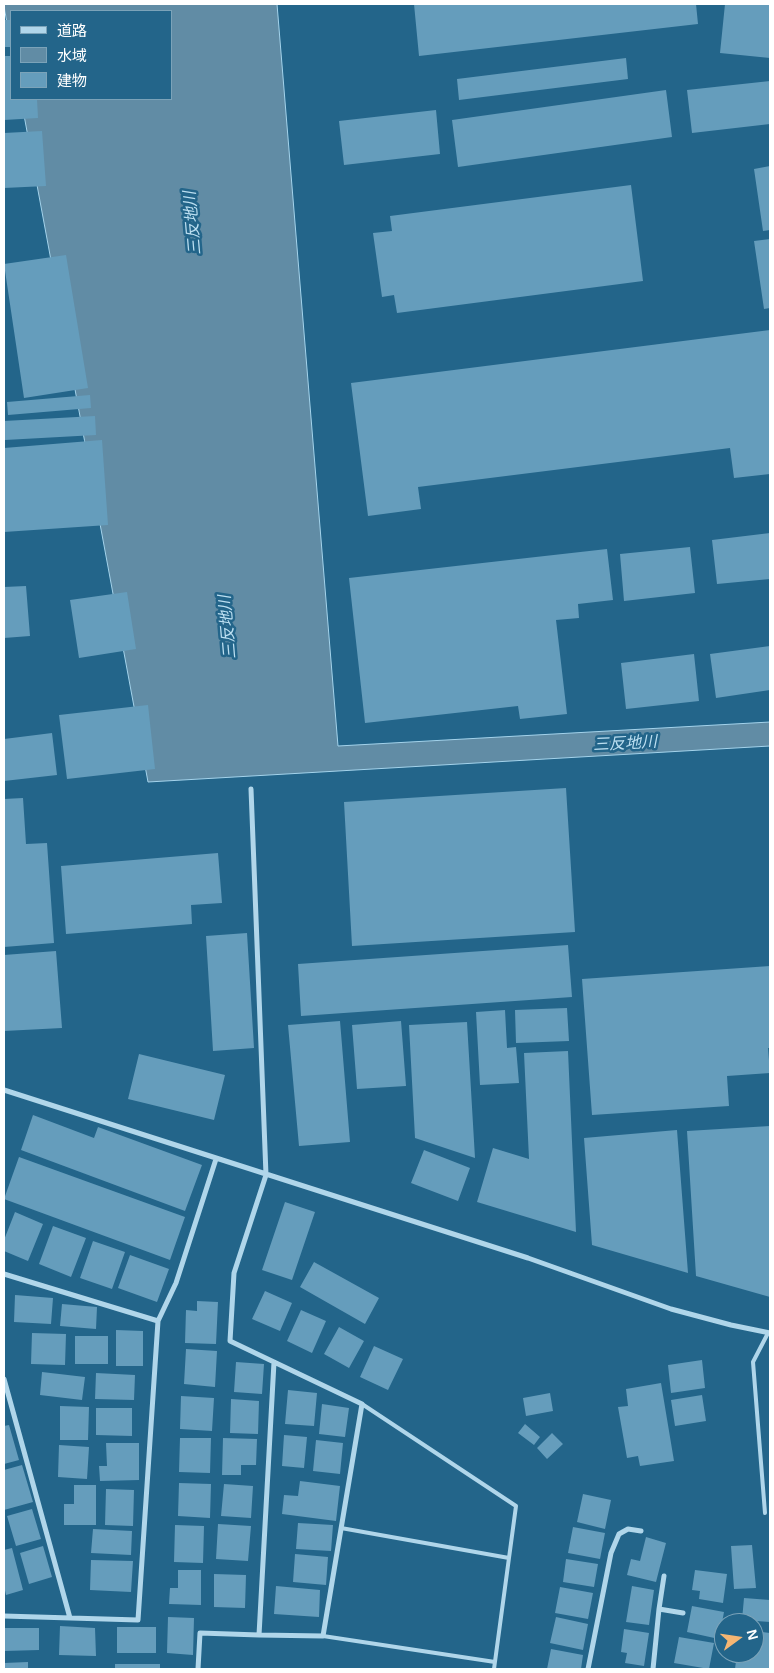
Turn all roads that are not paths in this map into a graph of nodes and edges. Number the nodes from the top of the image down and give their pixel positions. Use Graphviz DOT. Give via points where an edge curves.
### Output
graph roads {
  1 [pos="251,789"];
  2 [pos="4,1090"];
  3 [pos="216,1159"];
  4 [pos="266,1175"];
  5 [pos="4,1274"];
  6 [pos="158,1321"];
  7 [pos="769,1333"];
  8 [pos="274,1362"];
  9 [pos="4,1379"];
  10 [pos="362,1404"];
  11 [pos="765,1513"];
  12 [pos="341,1528"];
  13 [pos="641,1532"];
  14 [pos="509,1558"];
  15 [pos="664,1576"];
  16 [pos="659,1609"];
  17 [pos="682,1613"];
  18 [pos="4,1616"];
  19 [pos="70,1618"];
  20 [pos="259,1635"];
  21 [pos="323,1636"];
  22 [pos="495,1662"];
  23 [pos="198,1669"];
  24 [pos="494,1669"];
  25 [pos="588,1669"];
  26 [pos="653,1669"];
  1 -- 4 [label="street"];
  2 -- 3 [label="street"];
  3 -- 4 [label="street"];
  3 -- 6 [label="street" via="176,1283"];
  4 -- 7 [label="street" via="528,1258 672,1309"];
  4 -- 8 [label="street" via="234,1273 230,1341"];
  5 -- 6 [label="street"];
  6 -- 19 [label="street" via="138,1620"];
  7 -- 11 [label="lane" via="753,1362"];
  8 -- 10 [label="street"];
  8 -- 20 [label="street"];
  9 -- 19 [label="street"];
  10 -- 12 [label="street"];
  10 -- 14 [label="lane" via="516,1506"];
  12 -- 14 [label="lane"];
  12 -- 21 [label="street"];
  13 -- 25 [label="street" via="628,1529 619,1534 611,1553"];
  14 -- 22 [label="lane"];
  15 -- 16 [label="street"];
  16 -- 17 [label="street"];
  16 -- 26 [label="street"];
  18 -- 19 [label="street"];
  20 -- 21 [label="street"];
  20 -- 23 [label="street" via="200,1633"];
  21 -- 22 [label="lane"];
  22 -- 24 [label="lane"];
}
